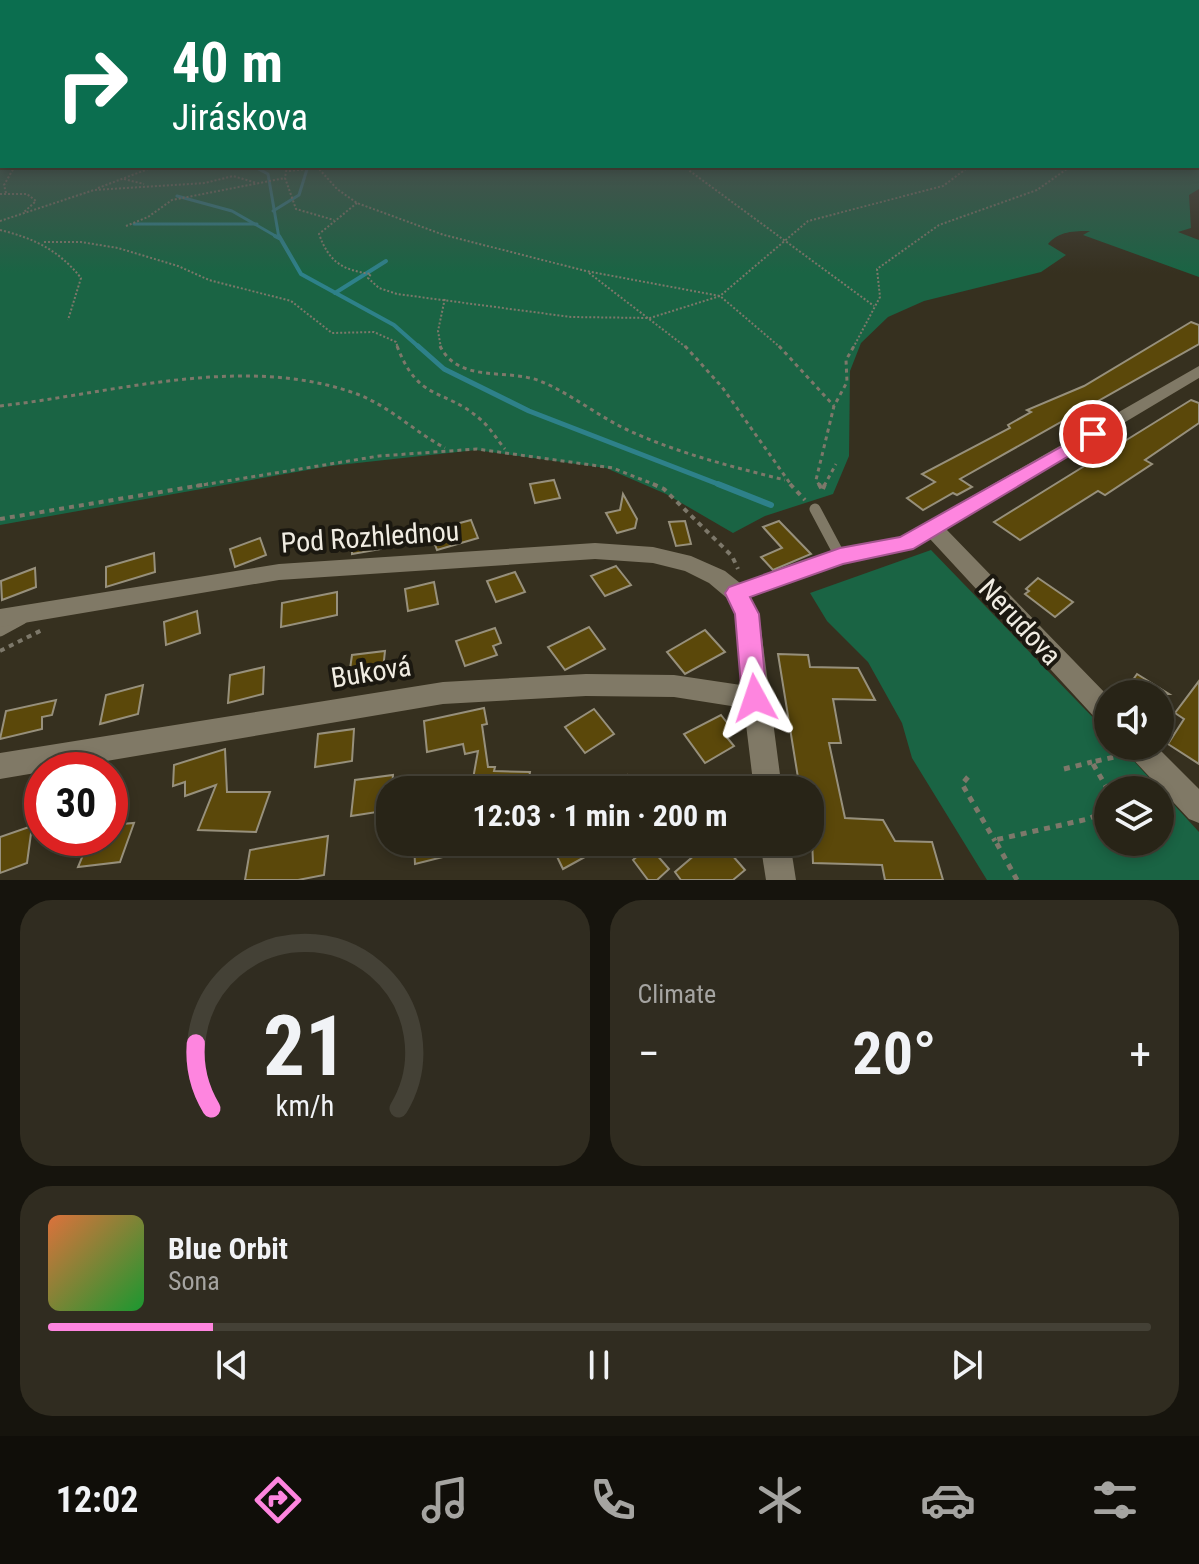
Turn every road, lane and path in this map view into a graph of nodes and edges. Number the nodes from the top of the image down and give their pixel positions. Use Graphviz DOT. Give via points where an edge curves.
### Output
graph roads {
  1 [pos="91,191"];
  2 [pos="217,191"];
  3 [pos="290,191"];
  4 [pos="340,191"];
  5 [pos="717,191"];
  6 [pos="923,191"];
  7 [pos="1034,191"];
  8 [pos="6,193"];
  9 [pos="0,194"];
  10 [pos="357,203"];
  11 [pos="17,216"];
  12 [pos="334,220"];
  13 [pos="0,221"];
  14 [pos="126,226"];
  15 [pos="0,230"];
  16 [pos="44,242"];
  17 [pos="586,271"];
  18 [pos="720,296"];
  19 [pos="445,298"];
  20 [pos="875,307"];
  21 [pos="650,318"];
  22 [pos="68,320"];
  23 [pos="1199,371"];
  24 [pos="0,406"];
  25 [pos="834,406"];
  26 [pos="446,449"];
  27 [pos="506,450"];
  28 [pos="836,464"];
  29 [pos="785,480"];
  30 [pos="815,509"];
  31 [pos="0,519"];
  32 [pos="933,529"];
  33 [pos="906,543"];
  34 [pos="840,556"];
  35 [pos="742,592"];
  36 [pos="35,611"];
  37 [pos="0,618"];
  38 [pos="0,631"];
  39 [pos="755,698"];
  40 [pos="1094,699"];
  41 [pos="1099,760"];
  42 [pos="1152,760"];
  43 [pos="1092,762"];
  44 [pos="0,766"];
  45 [pos="1064,769"];
  46 [pos="766,776"];
  47 [pos="1102,776"];
  48 [pos="968,777"];
  49 [pos="1199,809"];
  50 [pos="1094,816"];
  51 [pos="999,848"];
  52 [pos="777,856"];
  53 [pos="781,880"];
  54 [pos="1017,880"];
  1 -- 11 [label="path"];
  2 -- 14 [label="path" via="172,200"];
  3 -- 12 [label="path" via="296,209"];
  4 -- 10 [label="path"];
  5 -- 20 [label="path"];
  6 -- 18 [label="path" via="808,221"];
  7 -- 20 [label="path" via="939,225 877,269 880,297"];
  8 -- 9 [label="path"];
  8 -- 11 [label="path" via="27,194 36,201"];
  10 -- 12 [label="path"];
  10 -- 17 [label="path" via="444,235"];
  11 -- 13 [label="path"];
  12 -- 19 [label="path" via="319,234 334,264 371,274 368,278 379,288 397,294"];
  15 -- 16 [label="path"];
  16 -- 22 [label="path" via="81,278"];
  16 -- 27 [label="path" via="118,248 291,301 332,333 374,332 396,342 407,371 426,389 480,419"];
  17 -- 18 [label="path"];
  17 -- 21 [label="path"];
  18 -- 21 [label="path"];
  18 -- 25 [label="path" via="786,352"];
  19 -- 21 [label="path" via="571,317"];
  19 -- 29 [label="path" via="437,339 450,361 493,376 538,380 632,433"];
  20 -- 25 [label="path" via="846,360 847,382"];
  21 -- 29 [label="path" via="709,370"];
  23 -- 32 [label="street"];
  24 -- 26 [label="path" via="148,386 263,378 321,383 379,404"];
  25 -- 28 [label="path" via="816,480 822,490"];
  26 -- 27 [label="path"];
  26 -- 31 [label="path"];
  27 -- 35 [label="path" via="613,468 664,489 732,556"];
  29 -- 30 [label="path"];
  30 -- 34 [label="lane"];
  32 -- 33 [label="street"];
  32 -- 40 [label="street, Nerudova"];
  33 -- 34 [label="lane"];
  34 -- 35 [label="lane"];
  35 -- 36 [label="street, Pod Rozhlednou" via="691,564 595,551 279,572"];
  35 -- 39 [label="street"];
  36 -- 37 [label="street, Pod Rozhlednou"];
  36 -- 38 [label="lane"];
  39 -- 44 [label="street, Buková" via="674,686 443,693"];
  39 -- 46 [label="street"];
  41 -- 43 [label="path"];
  42 -- 49 [label="street"];
  43 -- 45 [label="path"];
  43 -- 47 [label="path"];
  48 -- 51 [label="path" via="962,784"];
  50 -- 51 [label="path" via="995,840"];
  51 -- 54 [label="path"];
  52 -- 53 [label="street"];
}
